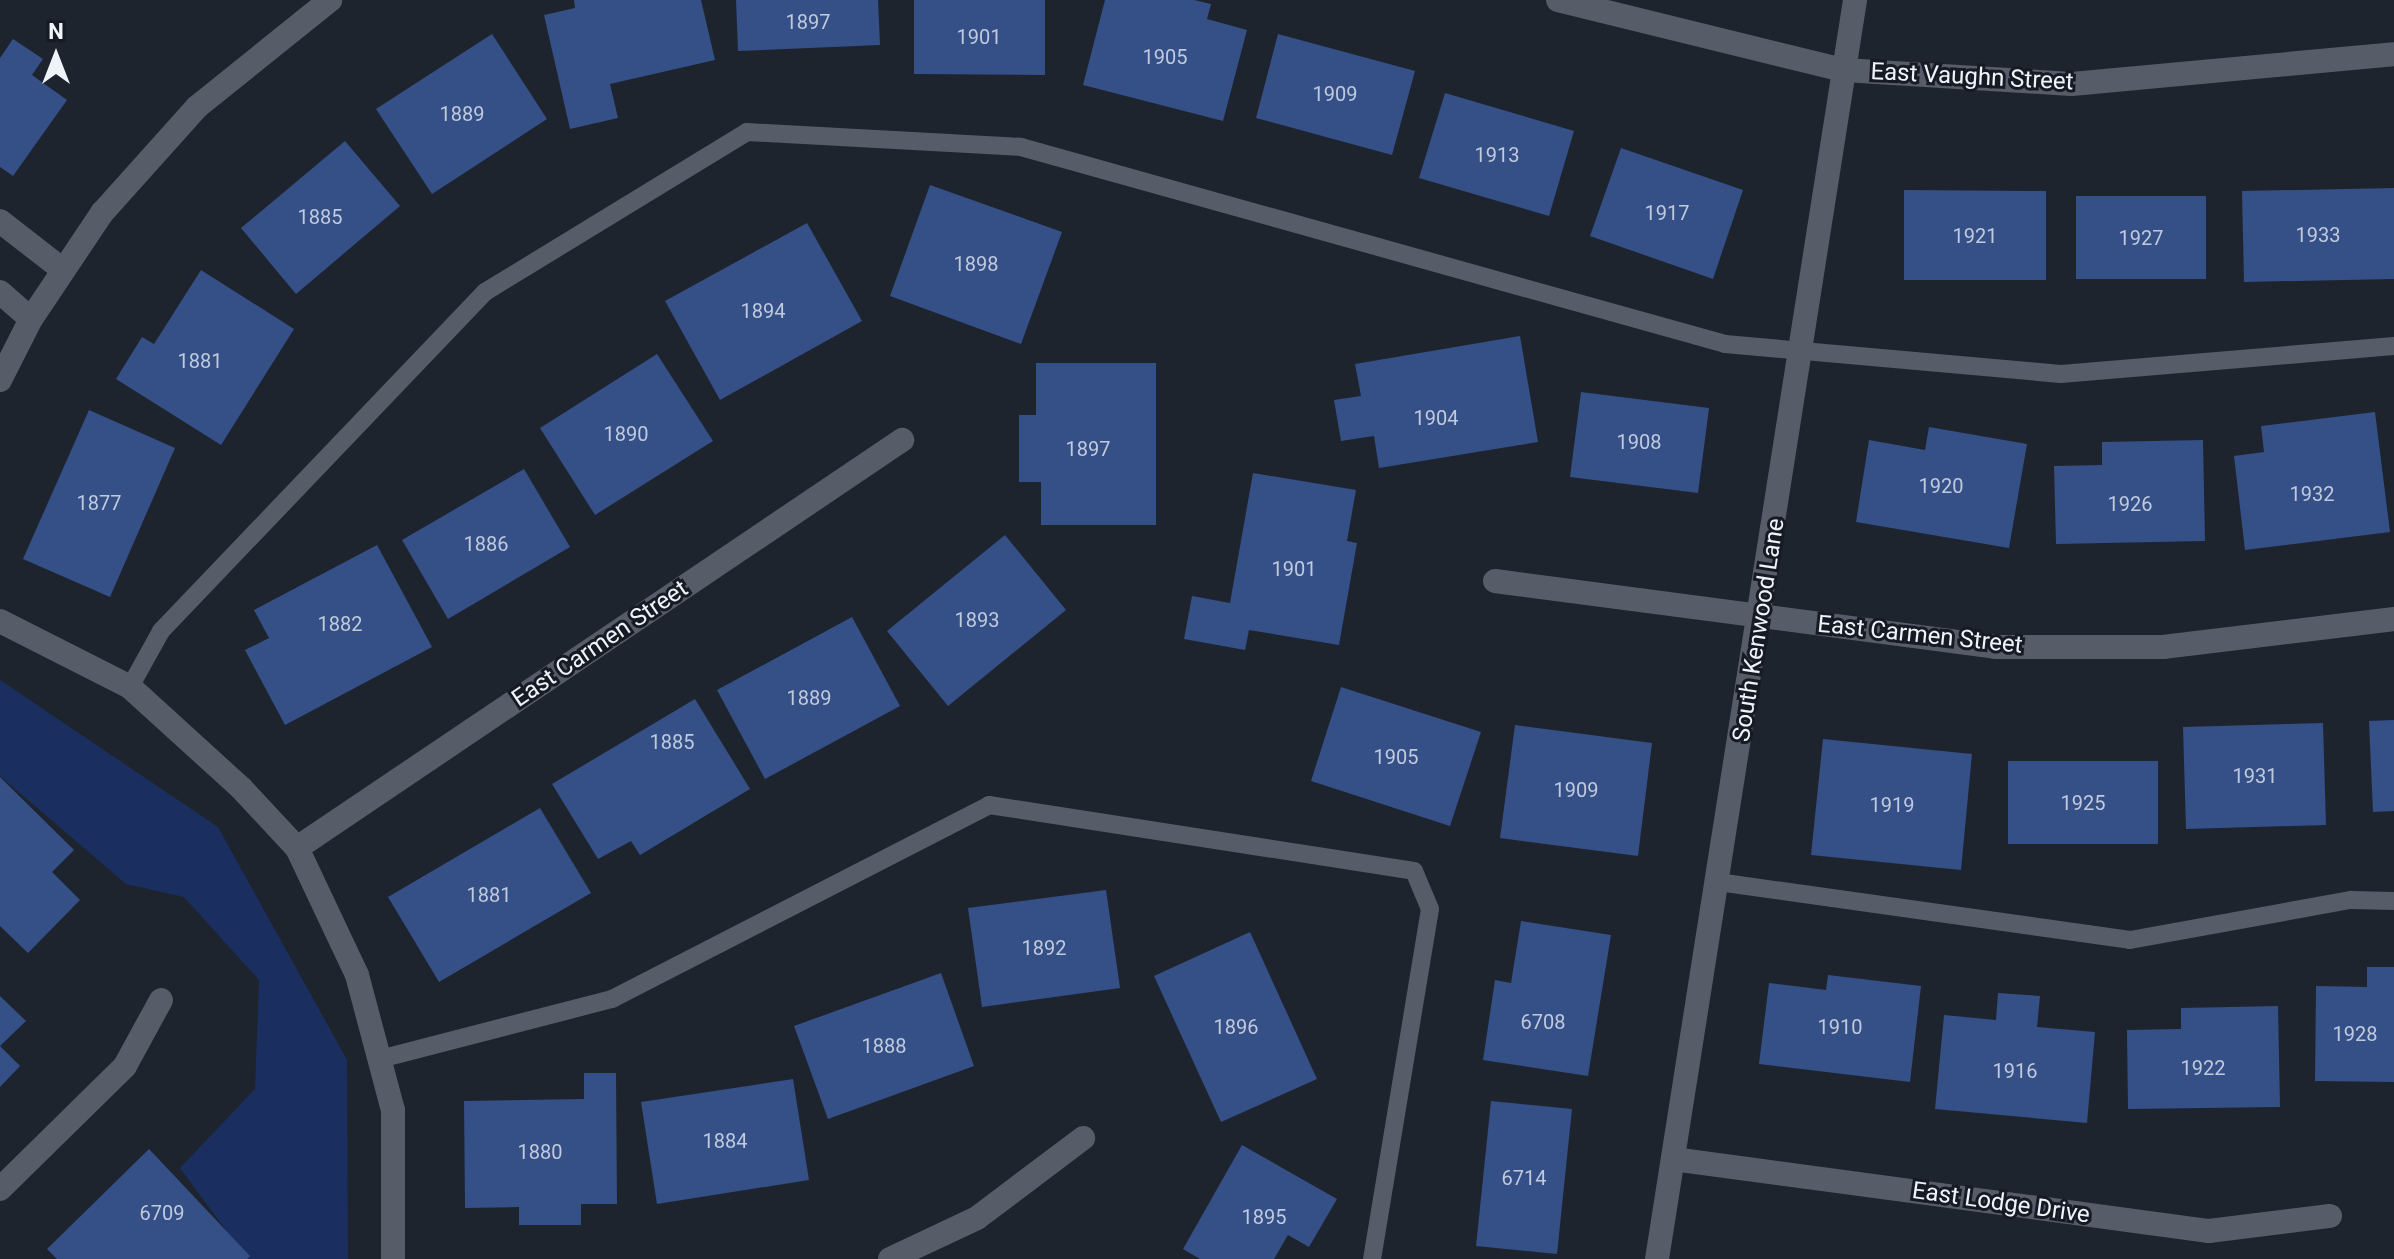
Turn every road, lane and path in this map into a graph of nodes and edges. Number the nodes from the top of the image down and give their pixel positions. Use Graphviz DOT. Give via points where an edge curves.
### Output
graph roads {
  1 [pos="330,0"];
  2 [pos="1558,0"];
  3 [pos="1855,0"];
  4 [pos="2394,54"];
  5 [pos="1844,70"];
  6 [pos="0,221"];
  7 [pos="63,270"];
  8 [pos="0,292"];
  9 [pos="31,319"];
  10 [pos="2394,346"];
  11 [pos="1802,353"];
  12 [pos="0,380"];
  13 [pos="902,440"];
  14 [pos="1495,581"];
  15 [pos="1761,617"];
  16 [pos="2394,619"];
  17 [pos="0,621"];
  18 [pos="130,687"];
  19 [pos="297,848"];
  20 [pos="1718,882"];
  21 [pos="2394,901"];
  22 [pos="161,1000"];
  23 [pos="380,1059"];
  24 [pos="1083,1138"];
  25 [pos="1673,1159"];
  26 [pos="0,1189"];
  27 [pos="2330,1216"];
  28 [pos="393,1259"];
  29 [pos="890,1259"];
  30 [pos="1372,1259"];
  31 [pos="1657,1259"];
  1 -- 7 [label="street" via="197,107 92,224"];
  2 -- 5 [label="street, East Vaughn Street"];
  3 -- 5 [label="street, South Kenwood Lane"];
  4 -- 5 [label="street, East Vaughn Street" via="2072,84"];
  5 -- 11 [label="street, South Kenwood Lane"];
  6 -- 7 [label="street"];
  7 -- 9 [label="street"];
  8 -- 9 [label="street"];
  9 -- 12 [label="street"];
  10 -- 11 [label="lane" via="2061,374"];
  11 -- 15 [label="street, South Kenwood Lane"];
  11 -- 18 [label="lane" via="1725,344 1021,147 747,132 485,292 161,631"];
  13 -- 19 [label="street, East Carmen Street"];
  14 -- 15 [label="street, East Carmen Street"];
  15 -- 16 [label="street, East Carmen Street" via="1996,647 2163,647"];
  15 -- 20 [label="street, South Kenwood Lane"];
  17 -- 18 [label="street"];
  18 -- 19 [label="street" via="241,788"];
  19 -- 23 [label="street" via="357,975"];
  20 -- 21 [label="lane" via="2130,940 2351,900"];
  20 -- 25 [label="street, South Kenwood Lane"];
  22 -- 26 [label="street" via="125,1066"];
  23 -- 28 [label="street" via="393,1110"];
  23 -- 30 [label="lane" via="612,999 989,805 1414,871 1430,909"];
  24 -- 29 [label="street" via="977,1218"];
  25 -- 27 [label="street, East Lodge Drive" via="2209,1231"];
  25 -- 31 [label="street, South Kenwood Lane"];
}
